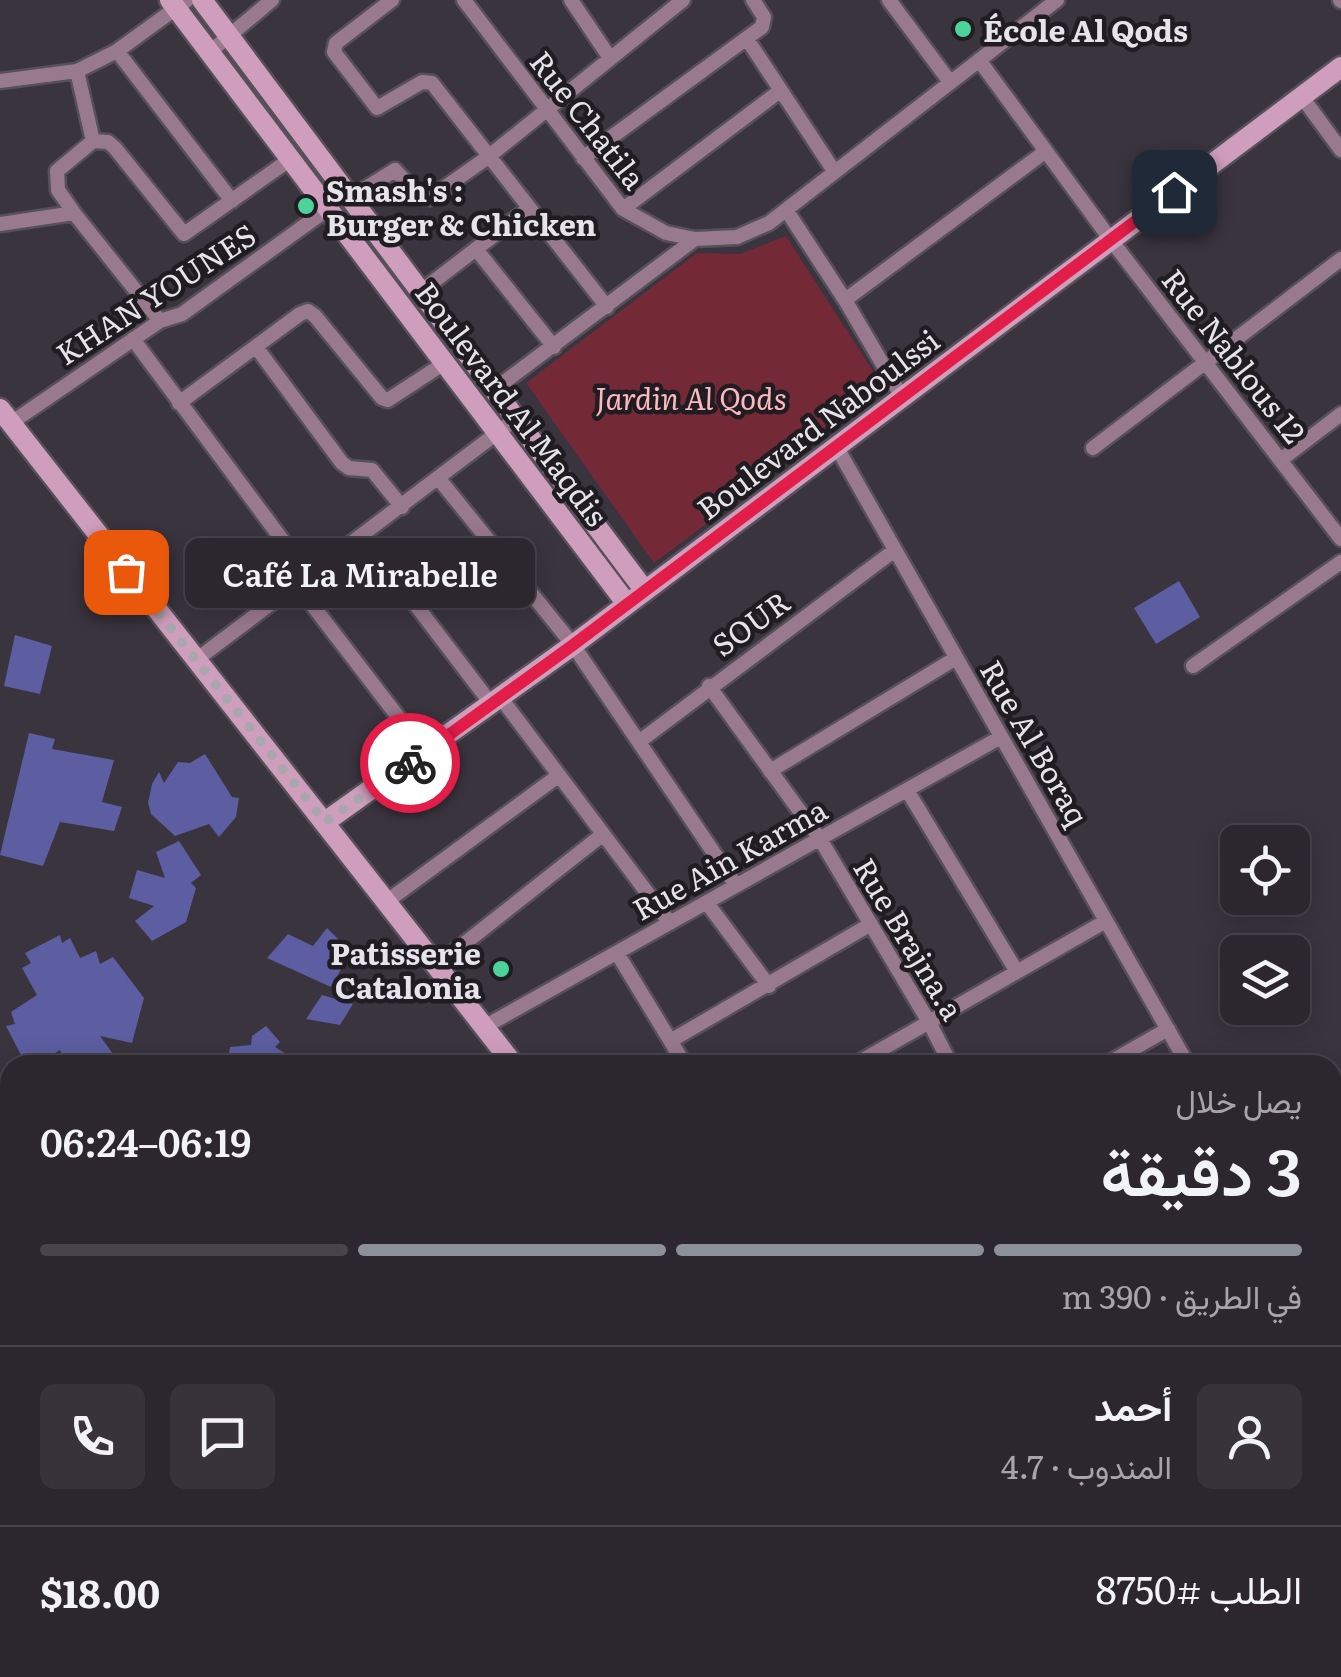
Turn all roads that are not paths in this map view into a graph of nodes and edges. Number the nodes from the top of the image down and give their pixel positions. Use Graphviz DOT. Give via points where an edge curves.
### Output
graph roads {
  1 [pos="202,0"];
  2 [pos="272,0"];
  3 [pos="392,0"];
  4 [pos="464,0"];
  5 [pos="570,0"];
  6 [pos="683,0"];
  7 [pos="753,0"];
  8 [pos="889,0"];
  9 [pos="1057,0"];
  10 [pos="177,3"];
  11 [pos="228,36"];
  12 [pos="747,39"];
  13 [pos="210,50"];
  14 [pos="117,51"];
  15 [pos="610,58"];
  16 [pos="978,60"];
  17 [pos="1341,67"];
  18 [pos="77,71"];
  19 [pos="0,80"];
  20 [pos="950,82"];
  21 [pos="780,91"];
  22 [pos="1302,96"];
  23 [pos="546,110"];
  24 [pos="94,140"];
  25 [pos="1341,150"];
  26 [pos="1046,151"];
  27 [pos="488,157"];
  28 [pos="292,158"];
  29 [pos="583,158"];
  30 [pos="834,171"];
  31 [pos="350,198"];
  32 [pos="232,201"];
  33 [pos="329,208"];
  34 [pos="528,209"];
  35 [pos="623,209"];
  36 [pos="786,211"];
  37 [pos="74,213"];
  38 [pos="0,224"];
  39 [pos="694,240"];
  40 [pos="1111,240"];
  41 [pos="476,249"];
  42 [pos="1341,259"];
  43 [pos="420,292"];
  44 [pos="845,300"];
  45 [pos="607,306"];
  46 [pos="160,320"];
  47 [pos="133,340"];
  48 [pos="256,347"];
  49 [pos="554,347"];
  50 [pos="446,362"];
  51 [pos="1204,362"];
  52 [pos="495,389"];
  53 [pos="902,396"];
  54 [pos="179,403"];
  55 [pos="1341,414"];
  56 [pos="6,416"];
  57 [pos="517,418"];
  58 [pos="498,433"];
  59 [pos="836,446"];
  60 [pos="1092,448"];
  61 [pos="1282,460"];
  62 [pos="439,478"];
  63 [pos="402,507"];
  64 [pos="364,537"];
  65 [pos="1341,539"];
  66 [pos="894,550"];
  67 [pos="1341,562"];
  68 [pos="303,580"];
  69 [pos="645,591"];
  70 [pos="627,604"];
  71 [pos="573,645"];
  72 [pos="956,658"];
  73 [pos="196,660"];
  74 [pos="1193,666"];
  75 [pos="710,686"];
  76 [pos="496,701"];
  77 [pos="1001,737"];
  78 [pos="640,740"];
  79 [pos="425,752"];
  80 [pos="770,771"];
  81 [pos="558,776"];
  82 [pos="907,790"];
  83 [pos="325,822"];
  84 [pos="602,835"];
  85 [pos="820,839"];
  86 [pos="735,884"];
  87 [pos="386,902"];
  88 [pos="706,903"];
  89 [pos="1106,920"];
  90 [pos="670,923"];
  91 [pos="871,924"];
  92 [pos="617,953"];
  93 [pos="436,966"];
  94 [pos="1017,972"];
  95 [pos="769,986"];
  96 [pos="929,1022"];
  97 [pos="484,1026"];
  98 [pos="1168,1030"];
  99 [pos="672,1040"];
  100 [pos="506,1055"];
  101 [pos="680,1055"];
  102 [pos="871,1055"];
  103 [pos="947,1055"];
  104 [pos="1124,1055"];
  105 [pos="1182,1055"];
  1 -- 11 [label="street, Boulevard Al Maqdis"];
  2 -- 11 [label="street"];
  3 -- 27 [label="street" via="333,46 377,108 422,82 432,84"];
  4 -- 23 [label="street, Rue Chatila"];
  5 -- 15 [label="street"];
  6 -- 15 [label="street"];
  7 -- 12 [label="street" via="765,22"];
  8 -- 20 [label="street"];
  9 -- 16 [label="street"];
  10 -- 13 [label="street, Boulevard Al Maqdis"];
  10 -- 14 [label="street"];
  11 -- 13 [label="street"];
  11 -- 31 [label="street, Boulevard Al Maqdis"];
  12 -- 21 [label="street"];
  12 -- 29 [label="street"];
  13 -- 28 [label="street, Boulevard Al Maqdis"];
  14 -- 18 [label="street"];
  14 -- 32 [label="street"];
  15 -- 23 [label="street"];
  16 -- 20 [label="street"];
  16 -- 26 [label="street, Rue Nablous 12"];
  17 -- 22 [label="street, Boulevard Naboulssi"];
  18 -- 19 [label="street"];
  18 -- 24 [label="street"];
  20 -- 30 [label="street"];
  21 -- 30 [label="street"];
  21 -- 35 [label="street"];
  22 -- 25 [label="street"];
  22 -- 40 [label="street, Boulevard Naboulssi"];
  23 -- 27 [label="street"];
  23 -- 29 [label="street, Rue Chatila"];
  24 -- 32 [label="street" via="115,148 184,234"];
  24 -- 37 [label="street" via="57,171 58,190"];
  26 -- 40 [label="street, Rue Nablous 12"];
  26 -- 44 [label="street"];
  27 -- 31 [label="street" via="430,198 420,197 394,170"];
  27 -- 34 [label="street"];
  28 -- 32 [label="street"];
  28 -- 33 [label="street, Boulevard Al Maqdis"];
  29 -- 35 [label="street, Rue Chatila"];
  30 -- 36 [label="street"];
  31 -- 43 [label="street, Boulevard Al Maqdis"];
  33 -- 46 [label="street, KHAN YOUNES" via="182,314"];
  33 -- 50 [label="street, Boulevard Al Maqdis"];
  34 -- 41 [label="street"];
  34 -- 45 [label="street"];
  35 -- 39 [label="street, Rue Chatila"];
  36 -- 39 [label="street" via="746,235"];
  36 -- 44 [label="street"];
  37 -- 38 [label="street"];
  37 -- 46 [label="street"];
  39 -- 45 [label="street"];
  40 -- 51 [label="street, Rue Nablous 12"];
  40 -- 53 [label="street, Boulevard Naboulssi"];
  41 -- 43 [label="street"];
  41 -- 49 [label="street"];
  42 -- 51 [label="street"];
  43 -- 52 [label="street, Boulevard Al Maqdis"];
  44 -- 53 [label="street"];
  45 -- 49 [label="street"];
  46 -- 47 [label="street, KHAN YOUNES"];
  47 -- 54 [label="street"];
  47 -- 56 [label="street, KHAN YOUNES"];
  48 -- 50 [label="street" via="308,312 388,400"];
  48 -- 54 [label="street"];
  48 -- 63 [label="street" via="342,463 372,470"];
  49 -- 52 [label="street"];
  50 -- 58 [label="street, Boulevard Al Maqdis"];
  51 -- 60 [label="street"];
  51 -- 61 [label="street, Rue Nablous 12"];
  52 -- 57 [label="street, Boulevard Al Maqdis"];
  53 -- 59 [label="street, Boulevard Naboulssi"];
  54 -- 68 [label="street"];
  55 -- 61 [label="street"];
  56 -- 73 [label="street"];
  57 -- 58 [label="street"];
  57 -- 69 [label="street, Boulevard Al Maqdis"];
  58 -- 62 [label="street"];
  58 -- 70 [label="street, Boulevard Al Maqdis"];
  59 -- 66 [label="street, Rue Al Boraq"];
  59 -- 69 [label="street, Boulevard Naboulssi"];
  61 -- 65 [label="street, Rue Nablous 12"];
  62 -- 63 [label="street"];
  62 -- 71 [label="street"];
  63 -- 64 [label="street"];
  64 -- 68 [label="street"];
  64 -- 76 [label="street"];
  66 -- 72 [label="street, Rue Al Boraq"];
  66 -- 75 [label="street, SOUR"];
  67 -- 74 [label="street"];
  68 -- 73 [label="street"];
  68 -- 79 [label="street"];
  69 -- 70 [label="street, Boulevard Naboulssi"];
  70 -- 71 [label="street, Boulevard Naboulssi"];
  71 -- 76 [label="street, Boulevard Naboulssi"];
  71 -- 78 [label="street"];
  72 -- 77 [label="street, Rue Al Boraq"];
  72 -- 80 [label="street"];
  73 -- 83 [label="street"];
  75 -- 78 [label="street, SOUR"];
  75 -- 80 [label="street, Rue Brajna.a"];
  76 -- 79 [label="street, Boulevard Naboulssi"];
  76 -- 81 [label="street"];
  77 -- 82 [label="street, Rue Ain Karma"];
  77 -- 89 [label="street, Rue Al Boraq"];
  78 -- 86 [label="street"];
  79 -- 83 [label="street, Boulevard Naboulssi"];
  80 -- 85 [label="street, Rue Brajna.a"];
  81 -- 84 [label="street"];
  81 -- 87 [label="street"];
  82 -- 85 [label="street, Rue Ain Karma"];
  82 -- 94 [label="street"];
  83 -- 87 [label="street"];
  84 -- 90 [label="street"];
  84 -- 93 [label="street"];
  85 -- 86 [label="street, Rue Ain Karma"];
  85 -- 91 [label="street, Rue Brajna.a"];
  86 -- 88 [label="street, Rue Ain Karma"];
  87 -- 93 [label="street"];
  88 -- 90 [label="street, Rue Ain Karma"];
  88 -- 95 [label="street"];
  89 -- 94 [label="street"];
  89 -- 98 [label="street, Rue Al Boraq"];
  90 -- 92 [label="street, Rue Ain Karma"];
  91 -- 95 [label="street"];
  91 -- 96 [label="street, Rue Brajna.a"];
  92 -- 97 [label="street, Rue Ain Karma"];
  92 -- 99 [label="street"];
  93 -- 97 [label="street"];
  94 -- 96 [label="street"];
  95 -- 99 [label="street"];
  96 -- 102 [label="street"];
  96 -- 103 [label="street, Rue Brajna.a"];
  97 -- 100 [label="street"];
  98 -- 104 [label="street"];
  98 -- 105 [label="street, Rue Al Boraq"];
  99 -- 101 [label="street"];
}
